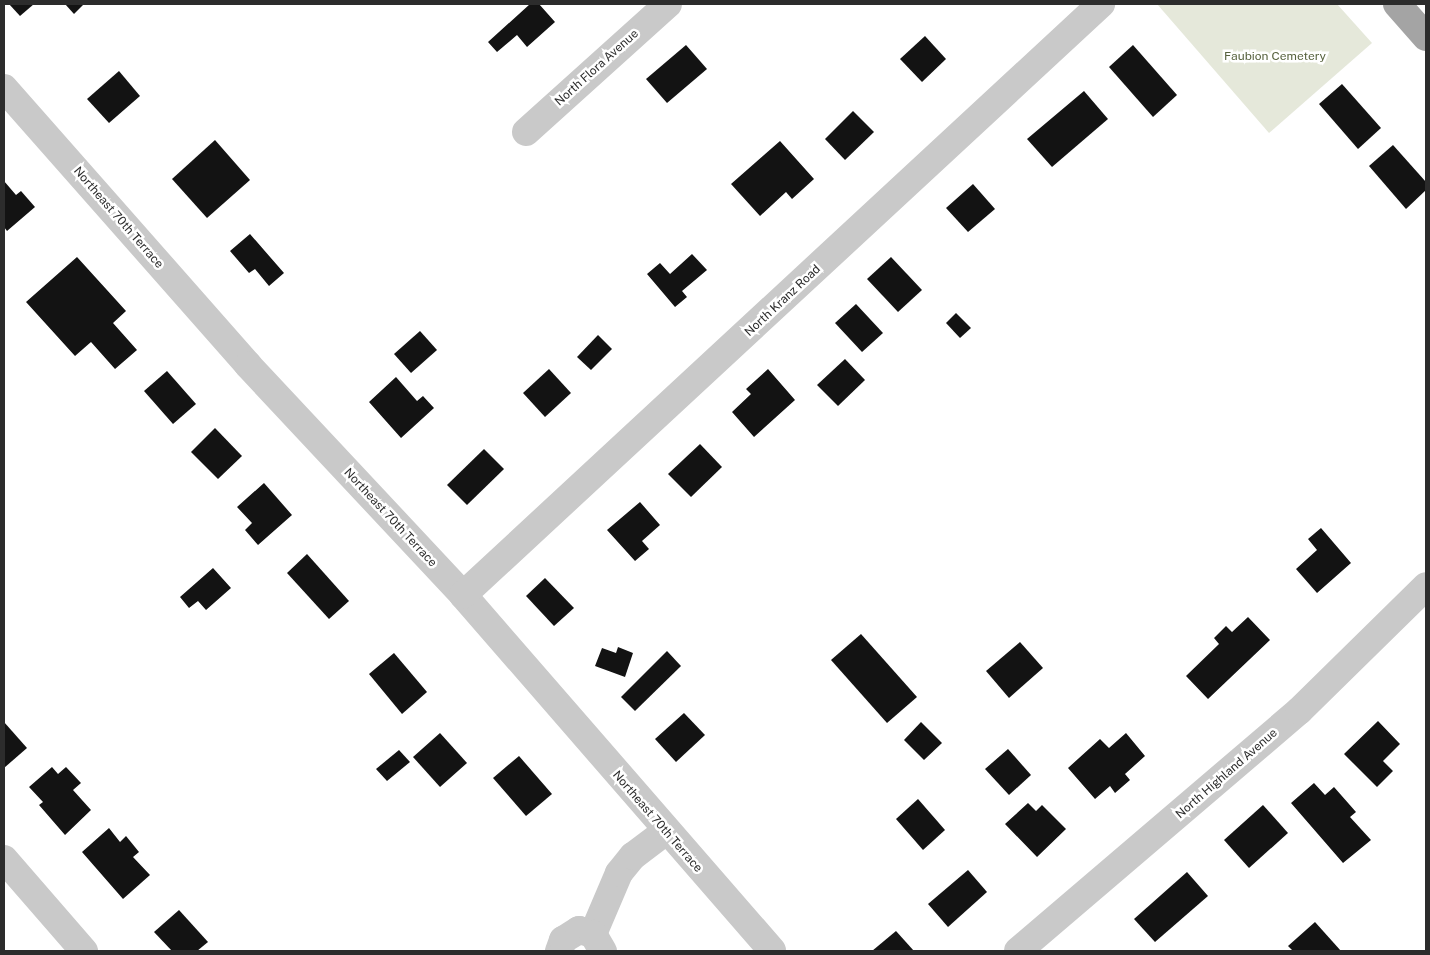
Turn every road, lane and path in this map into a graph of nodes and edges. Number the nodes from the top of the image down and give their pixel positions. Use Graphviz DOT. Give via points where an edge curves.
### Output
graph roads {
  1 [pos="668,4"];
  2 [pos="1101,4"];
  3 [pos="1397,4"];
  4 [pos="1426,37"];
  5 [pos="4,88"];
  6 [pos="526,132"];
  7 [pos="1426,586"];
  8 [pos="463,595"];
  9 [pos="665,832"];
  10 [pos="4,859"];
  11 [pos="598,942"];
  12 [pos="75,948"];
  13 [pos="559,951"];
  14 [pos="772,951"];
  15 [pos="1018,951"];
  1 -- 6 [label="street, North Flora Avenue"];
  2 -- 8 [label="street, North Kranz Road"];
  3 -- 4 [label="main road"];
  5 -- 8 [label="street, Northeast 70th Terrace" via="248,365"];
  7 -- 15 [label="street, North Highland Avenue" via="1299,711"];
  8 -- 9 [label="street, Northeast 70th Terrace"];
  9 -- 11 [label="street" via="633,856 619,873"];
  9 -- 14 [label="street, Northeast 70th Terrace"];
  10 -- 12 [label="street"];
  11 -- 13 [label="street" via="579,930 563,940"];
}
